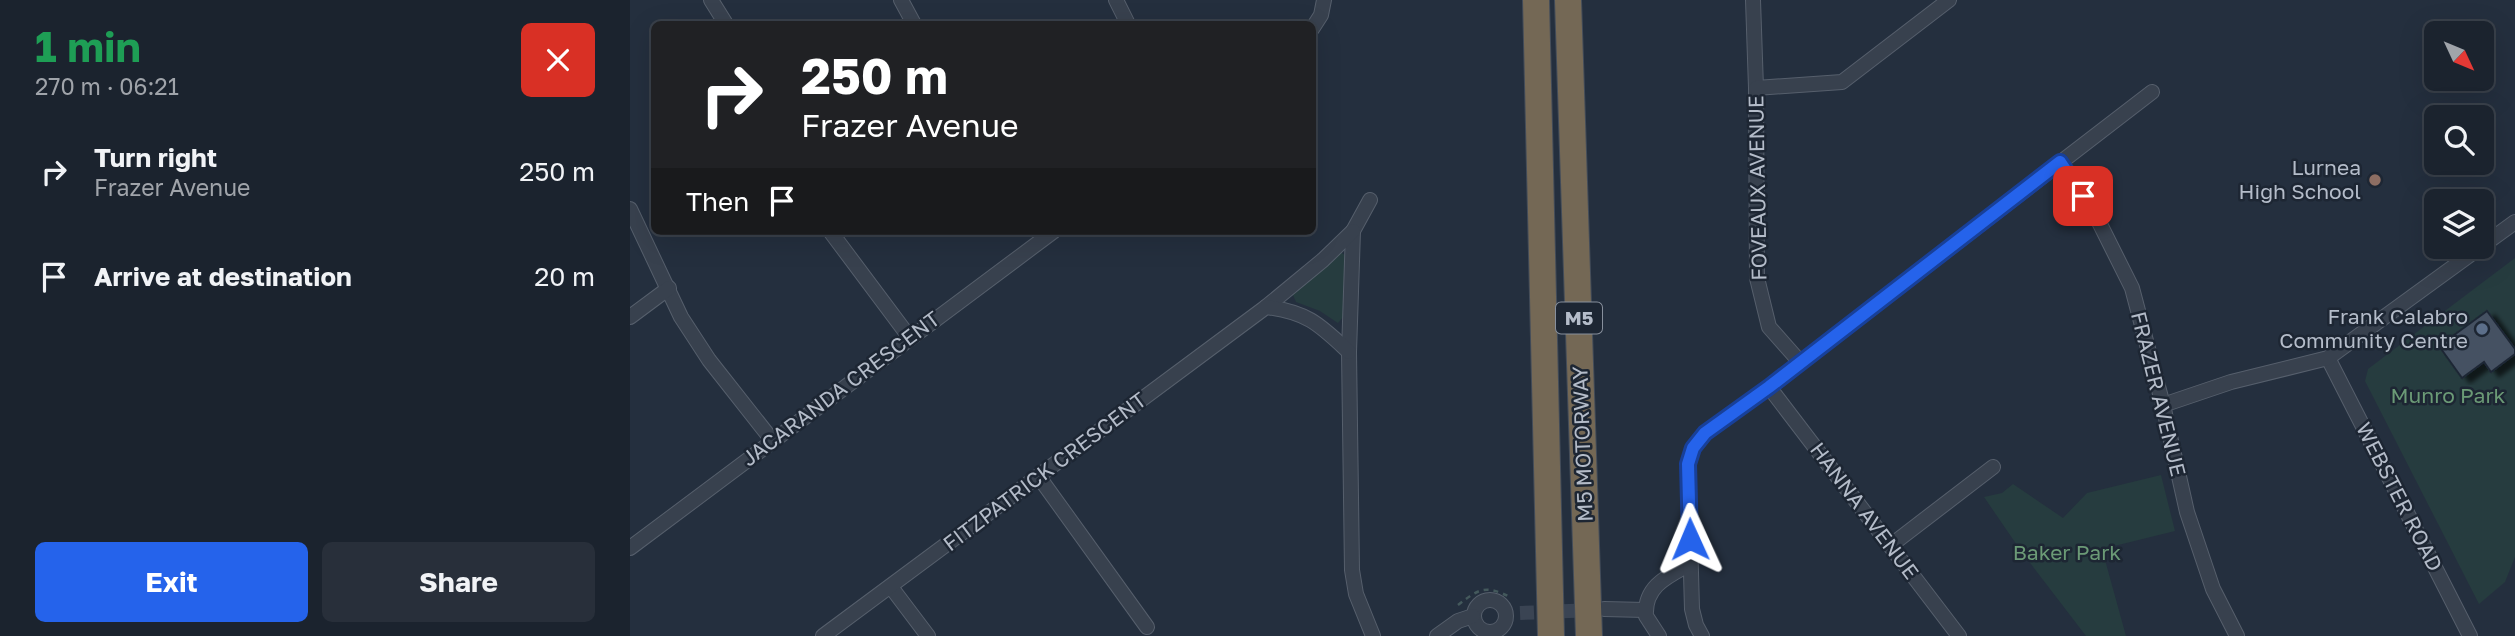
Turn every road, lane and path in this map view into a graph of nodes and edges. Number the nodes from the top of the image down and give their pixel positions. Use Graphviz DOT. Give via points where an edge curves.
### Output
graph roads {
  1 [pos="711,0"];
  2 [pos="901,0"];
  3 [pos="1116,0"];
  4 [pos="1324,0"];
  5 [pos="1536,0"];
  6 [pos="1568,0"];
  7 [pos="1753,0"];
  8 [pos="1949,0"];
  9 [pos="724,21"];
  10 [pos="912,21"];
  11 [pos="1126,21"];
  12 [pos="1316,23"];
  13 [pos="1756,88"];
  14 [pos="2152,92"];
  15 [pos="2060,162"];
  16 [pos="1370,200"];
  17 [pos="630,209"];
  18 [pos="2515,222"];
  19 [pos="1353,231"];
  20 [pos="833,235"];
  21 [pos="1037,236"];
  22 [pos="669,288"];
  23 [pos="1266,307"];
  24 [pos="630,317"];
  25 [pos="910,338"];
  26 [pos="1349,352"];
  27 [pos="2328,358"];
  28 [pos="1800,362"];
  29 [pos="1769,387"];
  30 [pos="2163,405"];
  31 [pos="772,440"];
  32 [pos="1993,467"];
  33 [pos="1039,477"];
  34 [pos="1890,546"];
  35 [pos="630,548"];
  36 [pos="1690,564"];
  37 [pos="891,587"];
  38 [pos="1604,610"];
  39 [pos="1645,610"];
  40 [pos="1473,616"];
  41 [pos="1147,628"];
  42 [pos="823,636"];
  43 [pos="928,636"];
  44 [pos="1373,636"];
  45 [pos="1437,636"];
  46 [pos="1551,636"];
  47 [pos="1589,636"];
  48 [pos="1659,636"];
  49 [pos="1702,636"];
  50 [pos="1959,636"];
  51 [pos="2237,636"];
  52 [pos="2470,636"];
  1 -- 9 [label="street"];
  2 -- 10 [label="street"];
  3 -- 11 [label="street"];
  4 -- 12 [label="street"];
  5 -- 46 [label="highway, M5 MOTORWAY / M5"];
  6 -- 47 [label="highway, M5 MOTORWAY / M5"];
  7 -- 13 [label="street, FOVEAUX AVENUE"];
  8 -- 13 [label="street" via="1842,82"];
  13 -- 28 [label="street, FOVEAUX AVENUE" via="1757,278 1769,327"];
  14 -- 15 [label="street"];
  15 -- 28 [label="street"];
  15 -- 30 [label="street, FRAZER AVENUE" via="2095,214 2132,288"];
  16 -- 19 [label="street, FITZPATRICK CRESCENT"];
  17 -- 22 [label="street"];
  18 -- 27 [label="street"];
  19 -- 23 [label="street, FITZPATRICK CRESCENT"];
  19 -- 26 [label="street, FITZPATRICK CRESCENT"];
  20 -- 25 [label="street"];
  21 -- 25 [label="street, JACARANDA CRESCENT"];
  22 -- 24 [label="street"];
  22 -- 31 [label="street" via="681,317 709,360"];
  23 -- 26 [label="street" via="1315,321"];
  23 -- 33 [label="street, FITZPATRICK CRESCENT"];
  25 -- 31 [label="street, JACARANDA CRESCENT"];
  26 -- 44 [label="street, FITZPATRICK CRESCENT" via="1352,570"];
  27 -- 30 [label="street"];
  27 -- 52 [label="street, WEBSTER ROAD"];
  28 -- 29 [label="street"];
  29 -- 34 [label="street, HANNA AVENUE"];
  29 -- 36 [label="street" via="1705,433 1693,448 1688,464"];
  30 -- 51 [label="street, FRAZER AVENUE" via="2186,512 2213,589"];
  31 -- 35 [label="street, JACARANDA CRESCENT"];
  32 -- 34 [label="street"];
  33 -- 37 [label="street, FITZPATRICK CRESCENT"];
  33 -- 41 [label="street"];
  34 -- 50 [label="street, HANNA AVENUE"];
  36 -- 39 [label="street" via="1655,586"];
  36 -- 49 [label="street" via="1692,609"];
  37 -- 42 [label="street, FITZPATRICK CRESCENT"];
  37 -- 43 [label="street"];
  38 -- 39 [label="street"];
  39 -- 48 [label="street"];
  40 -- 40 [label="street" via="1486,600 1497,601 1513,614 1490,632 1480,629"];
  40 -- 45 [label="street"];
}
